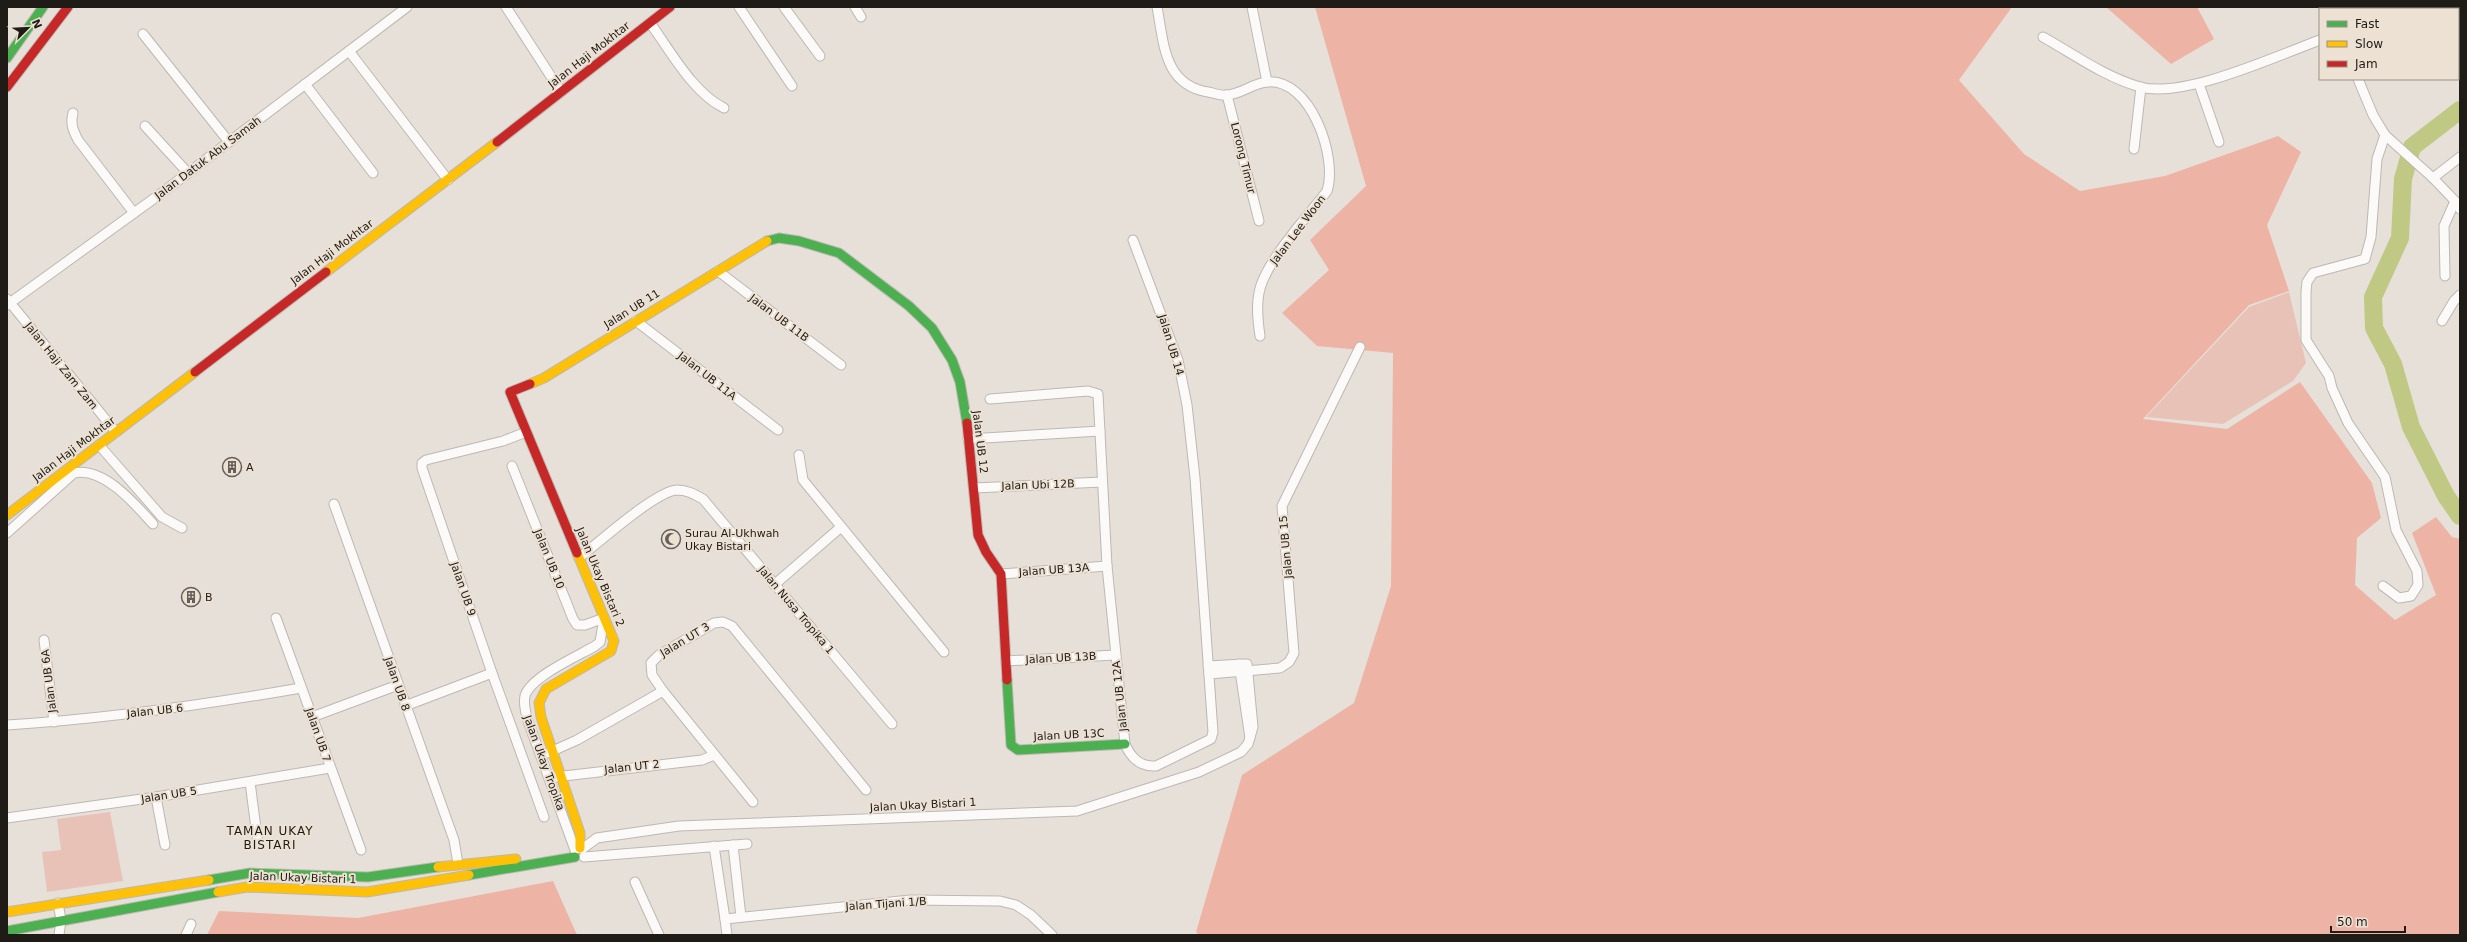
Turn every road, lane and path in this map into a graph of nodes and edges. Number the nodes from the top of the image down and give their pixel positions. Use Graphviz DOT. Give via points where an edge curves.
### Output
graph roads {
  1 [pos="44,7"];
  2 [pos="68,7"];
  3 [pos="407,7"];
  4 [pos="506,7"];
  5 [pos="670,7"];
  6 [pos="739,7"];
  7 [pos="784,7"];
  8 [pos="855,7"];
  9 [pos="1158,7"];
  10 [pos="1252,7"];
  11 [pos="861,16"];
  12 [pos="650,23"];
  13 [pos="143,34"];
  14 [pos="2043,37"];
  15 [pos="2319,40"];
  16 [pos="349,51"];
  17 [pos="820,56"];
  18 [pos="7,58"];
  19 [pos="2358,80"];
  20 [pos="1267,82"];
  21 [pos="305,84"];
  22 [pos="2199,84"];
  23 [pos="7,86"];
  24 [pos="792,86"];
  25 [pos="2141,87"];
  26 [pos="561,92"];
  27 [pos="1227,95"];
  28 [pos="724,108"];
  29 [pos="73,113"];
  30 [pos="144,126"];
  31 [pos="2385,135"];
  32 [pos="229,142"];
  33 [pos="2218,142"];
  34 [pos="2134,148"];
  35 [pos="2460,157"];
  36 [pos="188,173"];
  37 [pos="373,173"];
  38 [pos="2433,178"];
  39 [pos="448,180"];
  40 [pos="2455,201"];
  41 [pos="2460,209"];
  42 [pos="134,213"];
  43 [pos="1259,221"];
  44 [pos="771,239"];
  45 [pos="1133,240"];
  46 [pos="718,271"];
  47 [pos="2445,276"];
  48 [pos="2460,295"];
  49 [pos="8,302"];
  50 [pos="2442,320"];
  51 [pos="636,321"];
  52 [pos="1260,336"];
  53 [pos="1360,347"];
  54 [pos="841,366"];
  55 [pos="513,399"];
  56 [pos="990,399"];
  57 [pos="778,430"];
  58 [pos="1100,431"];
  59 [pos="116,432"];
  60 [pos="526,432"];
  61 [pos="968,439"];
  62 [pos="99,445"];
  63 [pos="799,454"];
  64 [pos="512,466"];
  65 [pos="1195,478"];
  66 [pos="1102,482"];
  67 [pos="974,488"];
  68 [pos="334,504"];
  69 [pos="7,515"];
  70 [pos="153,524"];
  71 [pos="841,527"];
  72 [pos="182,528"];
  73 [pos="7,533"];
  74 [pos="579,558"];
  75 [pos="1107,566"];
  76 [pos="1001,574"];
  77 [pos="774,586"];
  78 [pos="2383,586"];
  79 [pos="276,618"];
  80 [pos="604,618"];
  81 [pos="44,640"];
  82 [pos="944,652"];
  83 [pos="1115,655"];
  84 [pos="1006,661"];
  85 [pos="1243,668"];
  86 [pos="1208,670"];
  87 [pos="492,673"];
  88 [pos="398,686"];
  89 [pos="301,688"];
  90 [pos="663,690"];
  91 [pos="405,706"];
  92 [pos="312,717"];
  93 [pos="54,722"];
  94 [pos="892,724"];
  95 [pos="7,725"];
  96 [pos="1125,744"];
  97 [pos="554,751"];
  98 [pos="714,755"];
  99 [pos="541,756"];
  100 [pos="330,768"];
  101 [pos="560,776"];
  102 [pos="549,779"];
  103 [pos="250,782"];
  104 [pos="866,790"];
  105 [pos="156,797"];
  106 [pos="753,802"];
  107 [pos="544,817"];
  108 [pos="7,818"];
  109 [pos="258,844"];
  110 [pos="747,844"];
  111 [pos="164,845"];
  112 [pos="733,845"];
  113 [pos="714,846"];
  114 [pos="361,850"];
  115 [pos="579,852"];
  116 [pos="458,864"];
  117 [pos="635,882"];
  118 [pos="737,882"];
  119 [pos="719,884"];
  120 [pos="58,903"];
  121 [pos="7,912"];
  122 [pos="741,917"];
  123 [pos="725,919"];
  124 [pos="61,920"];
  125 [pos="191,924"];
  126 [pos="7,930"];
  127 [pos="59,935"];
  128 [pos="186,935"];
  129 [pos="659,935"];
  130 [pos="727,935"];
  131 [pos="1052,935"];
  1 -- 18 [label="main road"];
  2 -- 23 [label="main road"];
  3 -- 16 [label="street, Jalan Datuk Abu Samah"];
  4 -- 26 [label="street"];
  5 -- 12 [label="main road, Jalan Haji Mokhtar"];
  6 -- 24 [label="street"];
  7 -- 17 [label="street"];
  8 -- 11 [label="street"];
  9 -- 27 [label="street" via="1165,53 1176,77 1194,90"];
  10 -- 20 [label="street"];
  12 -- 26 [label="main road, Jalan Haji Mokhtar"];
  12 -- 28 [label="street" via="701,92"];
  13 -- 32 [label="street"];
  14 -- 25 [label="street" via="2112,77"];
  15 -- 22 [label="street"];
  16 -- 21 [label="street, Jalan Datuk Abu Samah"];
  16 -- 39 [label="street"];
  19 -- 31 [label="street" via="2373,115"];
  20 -- 27 [label="street"];
  20 -- 52 [label="street, Jalan Lee Woon" via="1282,85 1302,96 1313,112 1329,160 1331,178 1327,191 1265,274 1259,292 1257,311"];
  21 -- 32 [label="street, Jalan Datuk Abu Samah"];
  21 -- 37 [label="street"];
  22 -- 25 [label="street" via="2176,89"];
  22 -- 33 [label="street"];
  25 -- 34 [label="street"];
  26 -- 39 [label="main road, Jalan Haji Mokhtar"];
  27 -- 43 [label="street, Lorong Timur"];
  29 -- 42 [label="street" via="72,127 78,140"];
  30 -- 36 [label="street"];
  31 -- 38 [label="street"];
  31 -- 78 [label="street" via="2377,159 2365,259 2313,273 2307,282 2306,292 2306,340 2329,376 2348,423 2385,477 2396,530 2417,571 2418,585 2411,596 2399,598"];
  32 -- 36 [label="street, Jalan Datuk Abu Samah"];
  35 -- 38 [label="street"];
  36 -- 42 [label="street, Jalan Datuk Abu Samah"];
  38 -- 40 [label="street"];
  39 -- 59 [label="main road, Jalan Haji Mokhtar"];
  40 -- 41 [label="street"];
  40 -- 47 [label="street" via="2444,226"];
  42 -- 49 [label="street, Jalan Datuk Abu Samah"];
  44 -- 46 [label="main road, Jalan UB 11"];
  44 -- 61 [label="main road, Jalan UB 12" via="781,237 846,256 917,313 941,340 956,368 963,396"];
  45 -- 65 [label="street, Jalan UB 14" via="1178,360 1187,405"];
  46 -- 51 [label="main road, Jalan UB 11"];
  46 -- 54 [label="street, Jalan UB 11B"];
  48 -- 50 [label="street"];
  49 -- 59 [label="street, Jalan Haji Zam Zam"];
  51 -- 55 [label="main road, Jalan UB 11" via="544,378 510,392"];
  51 -- 57 [label="street, Jalan UB 11A"];
  53 -- 85 [label="street, Jalan UB 15" via="1282,506 1294,653 1289,662 1280,668"];
  55 -- 60 [label="main road, Jalan Ukay Bistari 2"];
  56 -- 58 [label="street, Jalan UB 12A" via="1088,391 1098,394"];
  58 -- 61 [label="street"];
  58 -- 66 [label="street, Jalan UB 12A"];
  59 -- 62 [label="main road, Jalan Haji Mokhtar"];
  60 -- 74 [label="main road, Jalan Ukay Bistari 2"];
  60 -- 87 [label="street, Jalan UB 9" via="503,441 422,463"];
  61 -- 67 [label="main road, Jalan UB 12"];
  62 -- 69 [label="main road, Jalan Haji Mokhtar"];
  62 -- 72 [label="street" via="162,517"];
  63 -- 71 [label="street" via="803,480"];
  64 -- 80 [label="street, Jalan UB 10" via="573,619 577,625 585,625"];
  65 -- 86 [label="street, Jalan UB 12A"];
  66 -- 67 [label="street, Jalan Ubi 12B"];
  66 -- 75 [label="street, Jalan UB 12A"];
  67 -- 76 [label="main road, Jalan UB 12" via="978,535"];
  68 -- 88 [label="street, Jalan UB 8"];
  70 -- 73 [label="street" via="125,493 96,475 83,471 74,473"];
  71 -- 77 [label="street"];
  71 -- 82 [label="street"];
  74 -- 77 [label="street, Jalan Nusa Tropika 1" via="649,503 676,490 691,492 702,499"];
  74 -- 80 [label="main road, Jalan Ukay Bistari 2"];
  75 -- 76 [label="street, Jalan UB 13A"];
  75 -- 83 [label="street, Jalan UB 12A"];
  76 -- 84 [label="main road"];
  77 -- 94 [label="street, Jalan Nusa Tropika 1"];
  79 -- 89 [label="street, Jalan UB 7"];
  80 -- 97 [label="main road, Jalan Ukay Bistari 2" via="614,641 611,651 546,690 538,702"];
  80 -- 99 [label="street, Jalan Ukay Tropika" via="600,642 536,681 525,695 524,708"];
  81 -- 93 [label="street, Jalan UB 6A"];
  83 -- 84 [label="street, Jalan UB 13B"];
  83 -- 96 [label="street, Jalan UB 12A"];
  84 -- 96 [label="main road, Jalan UB 13C" via="1011,745 1014,748 1018,750"];
  85 -- 86 [label="street, Jalan UB 15"];
  85 -- 115 [label="street, Jalan Ukay Bistari 1" via="1253,726 1248,744 1241,752 1199,772 1078,811 679,826 597,838"];
  86 -- 96 [label="street, Jalan UB 12A" via="1213,732 1211,739 1156,766 1148,766 1134,759"];
  87 -- 91 [label="street"];
  87 -- 107 [label="street, Jalan UB 9"];
  88 -- 91 [label="street, Jalan UB 8"];
  88 -- 92 [label="street"];
  89 -- 92 [label="street, Jalan UB 7"];
  89 -- 93 [label="street, Jalan UB 6" via="197,706"];
  90 -- 97 [label="street"];
  90 -- 98 [label="street, Jalan UT 3"];
  90 -- 104 [label="street, Jalan UT 3" via="652,675 650,663 714,622 732,626"];
  91 -- 116 [label="street, Jalan UB 8" via="454,840"];
  92 -- 100 [label="street, Jalan UB 7"];
  93 -- 95 [label="street, Jalan UB 6"];
  97 -- 99 [label="street"];
  97 -- 101 [label="main road, Jalan Ukay Bistari 2"];
  98 -- 101 [label="street, Jalan UT 2" via="702,760"];
  98 -- 106 [label="street, Jalan UT 3"];
  99 -- 102 [label="street, Jalan Ukay Tropika"];
  100 -- 103 [label="street, Jalan UB 5"];
  100 -- 114 [label="street, Jalan UB 7"];
  101 -- 102 [label="street, Jalan UT 2"];
  101 -- 115 [label="main road, Jalan Ukay Bistari 2" via="580,833"];
  102 -- 115 [label="street, Jalan Ukay Tropika"];
  103 -- 105 [label="street, Jalan UB 5"];
  103 -- 109 [label="street"];
  105 -- 108 [label="street, Jalan UB 5"];
  105 -- 111 [label="street"];
  110 -- 112 [label="street, Jalan Ukay Bistari 1"];
  112 -- 113 [label="street, Jalan Ukay Bistari 1"];
  112 -- 118 [label="street"];
  113 -- 115 [label="street, Jalan Ukay Bistari 1"];
  113 -- 119 [label="street"];
  115 -- 116 [label="main road, Jalan Ukay Bistari 1"];
  115 -- 124 [label="main road, Jalan Ukay Bistari 1" via="367,892 247,887"];
  116 -- 120 [label="main road, Jalan Ukay Bistari 1" via="368,877 250,873"];
  117 -- 129 [label="street"];
  118 -- 119 [label="street"];
  118 -- 122 [label="street"];
  119 -- 123 [label="street"];
  120 -- 121 [label="main road, Jalan Ukay Bistari 1"];
  120 -- 124 [label="street"];
  122 -- 123 [label="street, Jalan Tijani 1/B"];
  122 -- 131 [label="street, Jalan Tijani 1/B" via="910,900 1000,902 1016,905 1032,915"];
  123 -- 130 [label="street"];
  124 -- 126 [label="main road, Jalan Ukay Bistari 1"];
  124 -- 127 [label="street"];
  125 -- 128 [label="street"];
}
